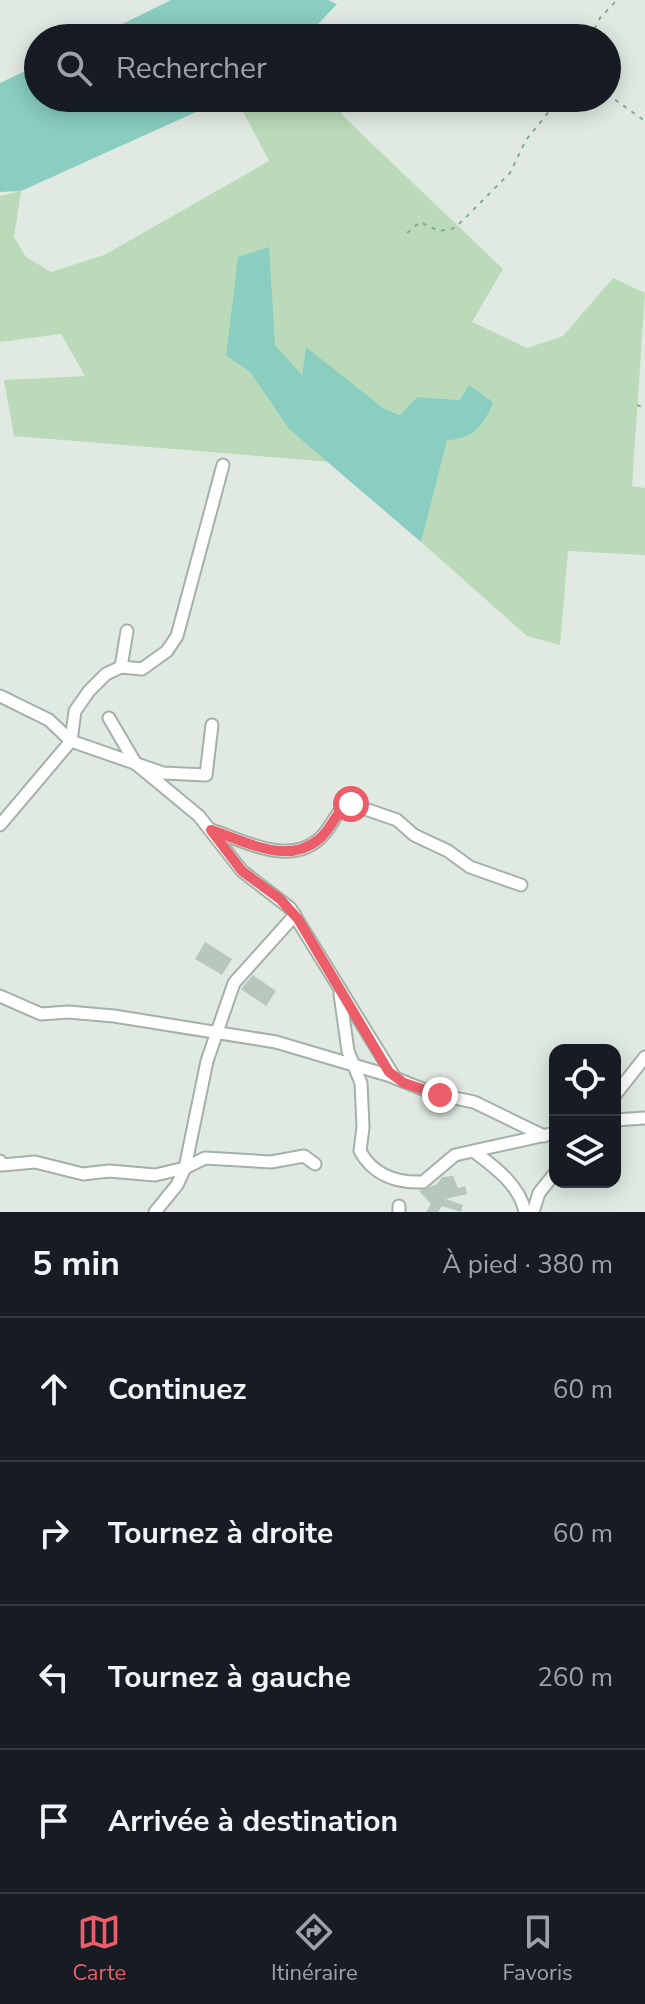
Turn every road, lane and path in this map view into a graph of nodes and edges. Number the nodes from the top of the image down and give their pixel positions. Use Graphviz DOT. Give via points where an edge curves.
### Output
graph roads {
  1 [pos="617,0"];
  2 [pos="597,24"];
  3 [pos="621,104"];
  4 [pos="549,112"];
  5 [pos="645,121"];
  6 [pos="407,233"];
  7 [pos="637,405"];
  8 [pos="645,408"];
  9 [pos="223,465"];
  10 [pos="127,631"];
  11 [pos="121,667"];
  12 [pos="0,696"];
  13 [pos="109,718"];
  14 [pos="212,725"];
  15 [pos="71,741"];
  16 [pos="136,764"];
  17 [pos="0,825"];
  18 [pos="211,830"];
  19 [pos="521,885"];
  20 [pos="295,915"];
  21 [pos="336,982"];
  22 [pos="0,996"];
  23 [pos="219,1033"];
  24 [pos="645,1057"];
  25 [pos="352,1063"];
  26 [pos="395,1078"];
  27 [pos="621,1087"];
  28 [pos="645,1118"];
  29 [pos="621,1120"];
  30 [pos="549,1134"];
  31 [pos="549,1134"];
  32 [pos="476,1153"];
  33 [pos="0,1161"];
  34 [pos="315,1164"];
  35 [pos="185,1168"];
  36 [pos="549,1180"];
  37 [pos="155,1212"];
  38 [pos="525,1212"];
  39 [pos="533,1212"];
  1 -- 2 [label="path"];
  3 -- 5 [label="path"];
  4 -- 6 [label="path" via="526,140 510,173 455,228 439,231 420,222"];
  7 -- 8 [label="path"];
  9 -- 11 [label="street" via="177,636 167,651 142,669"];
  10 -- 11 [label="street"];
  11 -- 15 [label="street" via="106,674 75,711"];
  12 -- 15 [label="street" via="49,720"];
  13 -- 16 [label="street"];
  14 -- 16 [label="street" via="206,775 163,773"];
  15 -- 16 [label="street"];
  15 -- 17 [label="street"];
  16 -- 18 [label="street"];
  18 -- 19 [label="street" via="260,848 290,852 318,840 338,810 351,804 397,820 470,867"];
  18 -- 20 [label="street" via="242,871"];
  20 -- 21 [label="street"];
  20 -- 23 [label="street" via="234,983"];
  21 -- 25 [label="street"];
  21 -- 26 [label="street"];
  22 -- 23 [label="street" via="41,1014 114,1016"];
  23 -- 25 [label="street"];
  23 -- 35 [label="street" via="207,1061"];
  24 -- 27 [label="street"];
  25 -- 26 [label="street"];
  25 -- 32 [label="street" via="362,1089 360,1151 388,1178 423,1182 455,1155"];
  26 -- 30 [label="street" via="474,1102"];
  28 -- 29 [label="street"];
  31 -- 32 [label="street"];
  32 -- 38 [label="street" via="518,1193"];
  33 -- 35 [label="street" via="35,1162 83,1174 155,1175"];
  34 -- 35 [label="street" via="304,1156 271,1162 205,1158"];
  35 -- 37 [label="street"];
  36 -- 39 [label="street"];
}
